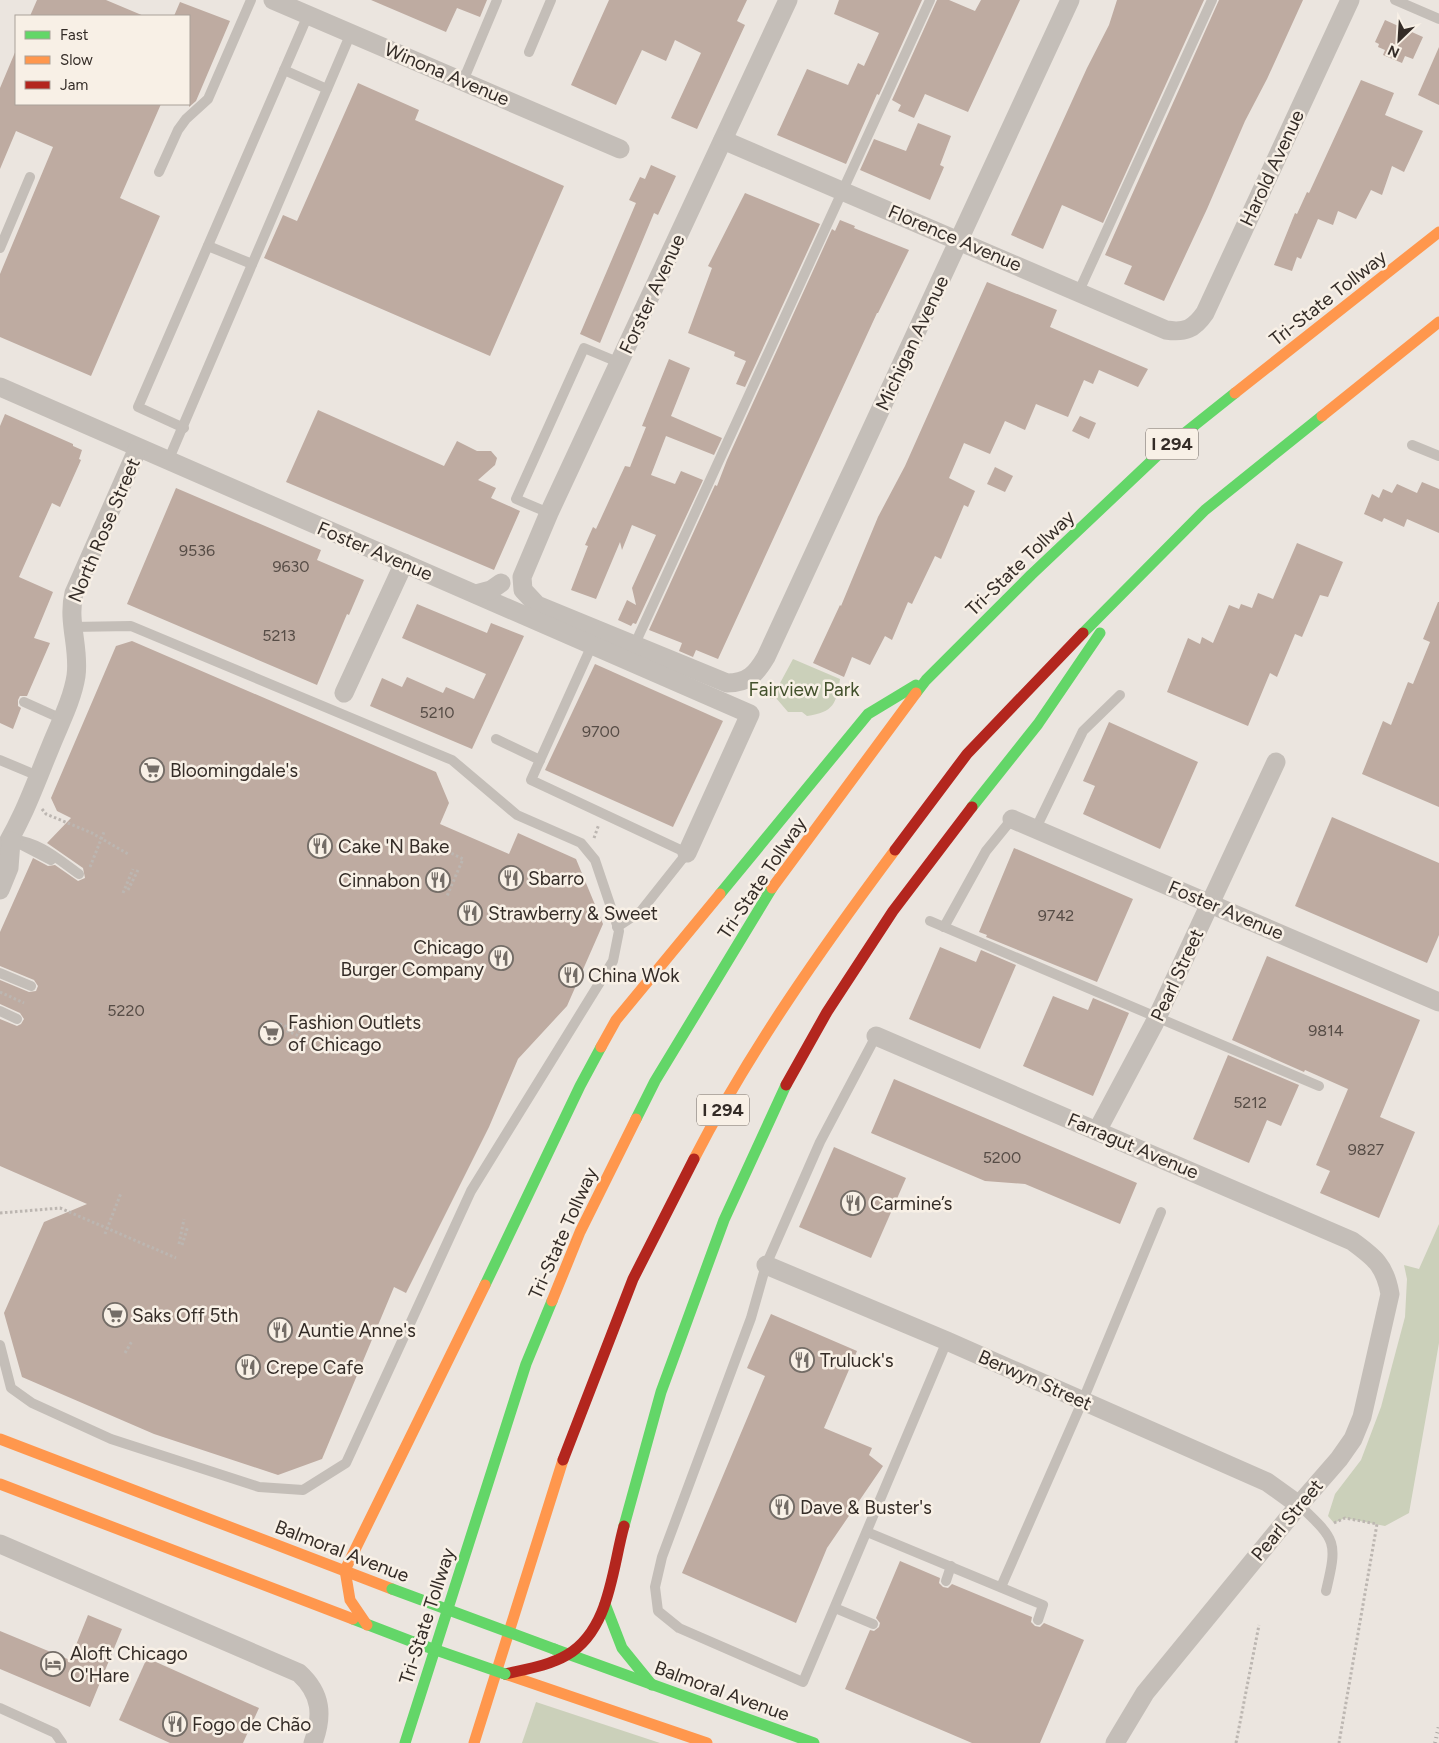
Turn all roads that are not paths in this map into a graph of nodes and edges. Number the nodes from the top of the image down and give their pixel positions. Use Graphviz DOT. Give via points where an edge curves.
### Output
graph roads {
  1 [pos="251,0"];
  2 [pos="273,0"];
  3 [pos="497,0"];
  4 [pos="551,0"];
  5 [pos="788,0"];
  6 [pos="930,0"];
  7 [pos="1070,0"];
  8 [pos="1212,0"];
  9 [pos="1350,0"];
  10 [pos="1395,0"];
  11 [pos="308,15"];
  12 [pos="1439,19"];
  13 [pos="351,33"];
  14 [pos="529,52"];
  15 [pos="284,70"];
  16 [pos="463,81"];
  17 [pos="327,89"];
  18 [pos="723,140"];
  19 [pos="620,149"];
  20 [pos="159,172"];
  21 [pos="30,177"];
  22 [pos="842,190"];
  23 [pos="1439,232"];
  24 [pos="959,240"];
  25 [pos="208,246"];
  26 [pos="0,248"];
  27 [pos="252,264"];
  28 [pos="1079,292"];
  29 [pos="1439,322"];
  30 [pos="1188,330"];
  31 [pos="620,363"];
  32 [pos="0,388"];
  33 [pos="184,428"];
  34 [pos="1412,445"];
  35 [pos="138,448"];
  36 [pos="1439,456"];
  37 [pos="168,460"];
  38 [pos="549,513"];
  39 [pos="404,563"];
  40 [pos="1141,574"];
  41 [pos="501,583"];
  42 [pos="476,594"];
  43 [pos="71,627"];
  44 [pos="592,645"];
  45 [pos="634,646"];
  46 [pos="926,680"];
  47 [pos="344,693"];
  48 [pos="1120,695"];
  49 [pos="24,702"];
  50 [pos="62,719"];
  51 [pos="496,739"];
  52 [pos="0,760"];
  53 [pos="540,760"];
  54 [pos="1276,762"];
  55 [pos="38,776"];
  56 [pos="1012,818"];
  57 [pos="1036,828"];
  58 [pos="11,839"];
  59 [pos="687,853"];
  60 [pos="0,855"];
  61 [pos="0,890"];
  62 [pos="1211,903"];
  63 [pos="930,921"];
  64 [pos="618,927"];
  65 [pos="944,927"];
  66 [pos="0,973"];
  67 [pos="0,984"];
  68 [pos="1439,1002"];
  69 [pos="0,1011"];
  70 [pos="1158,1016"];
  71 [pos="17,1019"];
  72 [pos="876,1036"];
  73 [pos="1319,1086"];
  74 [pos="1097,1131"];
  75 [pos="1161,1212"];
  76 [pos="766,1265"];
  77 [pos="1382,1268"];
  78 [pos="947,1341"];
  79 [pos="0,1346"];
  80 [pos="1083,1400"];
  81 [pos="0,1439"];
  82 [pos="0,1484"];
  83 [pos="1299,1504"];
  84 [pos="867,1532"];
  85 [pos="0,1544"];
  86 [pos="951,1566"];
  87 [pos="345,1570"];
  88 [pos="946,1581"];
  89 [pos="1001,1587"];
  90 [pos="1326,1591"];
  91 [pos="605,1604"];
  92 [pos="835,1608"];
  93 [pos="1038,1620"];
  94 [pos="873,1624"];
  95 [pos="373,1627"];
  96 [pos="568,1655"];
  97 [pos="505,1674"];
  98 [pos="652,1685"];
  99 [pos="0,1708"];
  100 [pos="62,1743"];
  101 [pos="313,1743"];
  102 [pos="405,1743"];
  103 [pos="474,1743"];
  104 [pos="708,1743"];
  105 [pos="814,1743"];
  106 [pos="1115,1743"];
  1 -- 20 [label="lane" via="208,99 178,130"];
  2 -- 11 [label="street, Winona Avenue"];
  3 -- 16 [label="lane"];
  4 -- 14 [label="lane"];
  5 -- 18 [label="street, Forster Avenue"];
  6 -- 22 [label="lane"];
  7 -- 24 [label="street, Michigan Avenue"];
  8 -- 28 [label="lane"];
  9 -- 30 [label="street, Harold Avenue" via="1205,313"];
  10 -- 12 [label="lane"];
  11 -- 13 [label="street, Winona Avenue"];
  11 -- 15 [label="lane"];
  13 -- 16 [label="street, Winona Avenue"];
  13 -- 17 [label="lane"];
  15 -- 17 [label="lane"];
  15 -- 25 [label="lane"];
  16 -- 19 [label="street, Winona Avenue"];
  17 -- 27 [label="lane"];
  18 -- 22 [label="street, Florence Avenue"];
  18 -- 31 [label="street, Forster Avenue"];
  21 -- 26 [label="lane"];
  22 -- 24 [label="street, Florence Avenue"];
  22 -- 45 [label="lane"];
  23 -- 46 [label="main road, Tri-State Tollway / I 294" via="1161,452"];
  24 -- 28 [label="street, Florence Avenue"];
  24 -- 45 [label="street, Michigan Avenue" via="766,657 754,676 737,682 716,680"];
  25 -- 27 [label="lane"];
  25 -- 33 [label="lane" via="138,407"];
  27 -- 33 [label="lane"];
  28 -- 30 [label="street, Florence Avenue" via="1166,330"];
  29 -- 40 [label="main road, I 294" via="1205,510"];
  31 -- 38 [label="street, Forster Avenue"];
  31 -- 38 [label="lane" via="584,348 516,499"];
  32 -- 35 [label="street, Foster Avenue"];
  33 -- 37 [label="lane"];
  34 -- 36 [label="lane"];
  35 -- 37 [label="street, Foster Avenue"];
  35 -- 43 [label="street, North Rose Street" via="74,593 70,608"];
  37 -- 39 [label="street, Foster Avenue"];
  38 -- 45 [label="street, Forster Avenue" via="522,577 523,590 537,605"];
  39 -- 42 [label="street, Foster Avenue"];
  39 -- 47 [label="street"];
  40 -- 91 [label="main road" via="1038,724 893,911 827,1012 790,1077 724,1220 661,1392"];
  40 -- 103 [label="main road, I 294" via="967,754 856,902 768,1032 699,1150 633,1279 568,1443"];
  41 -- 42 [label="street"];
  42 -- 44 [label="street, Foster Avenue"];
  43 -- 50 [label="street, North Rose Street" via="76,675"];
  43 -- 64 [label="lane" via="131,626 452,760 517,815 581,844 595,860"];
  44 -- 53 [label="lane"];
  44 -- 59 [label="street, Foster Avenue" via="750,714"];
  46 -- 87 [label="main road" via="868,714 616,1020 580,1086"];
  46 -- 102 [label="main road, Tri-State Tollway / I 294" via="766,896 655,1082 580,1232 526,1364"];
  48 -- 57 [label="lane" via="1083,731"];
  49 -- 50 [label="lane"];
  50 -- 55 [label="street, North Rose Street"];
  51 -- 53 [label="lane"];
  52 -- 55 [label="lane"];
  53 -- 59 [label="lane" via="531,780"];
  54 -- 62 [label="street, Pearl Street"];
  55 -- 58 [label="street, North Rose Street"];
  56 -- 57 [label="street, Foster Avenue"];
  56 -- 65 [label="lane" via="986,850"];
  57 -- 62 [label="street, Foster Avenue"];
  58 -- 58 [label="lane" via="19,844 79,874 30,841"];
  58 -- 60 [label="street, North Rose Street"];
  58 -- 61 [label="street, North Rose Street" via="9,868"];
  59 -- 64 [label="lane" via="641,911"];
  62 -- 68 [label="street, Foster Avenue"];
  62 -- 70 [label="street, Pearl Street"];
  63 -- 65 [label="lane"];
  64 -- 79 [label="lane" via="613,961 472,1191 346,1463 303,1490 259,1487 111,1439 32,1403 11,1388"];
  65 -- 70 [label="lane"];
  66 -- 67 [label="lane" via="28,986 3,976"];
  69 -- 71 [label="lane"];
  70 -- 73 [label="lane"];
  70 -- 74 [label="street, Pearl Street"];
  72 -- 74 [label="street, Farragut Avenue"];
  72 -- 76 [label="lane" via="820,1142"];
  74 -- 77 [label="street, Farragut Avenue" via="1352,1241"];
  75 -- 80 [label="lane"];
  76 -- 78 [label="street, Berwyn Street"];
  76 -- 92 [label="lane" via="750,1318 662,1557 655,1587 658,1611 679,1628 803,1682"];
  77 -- 83 [label="street, Pearl Street" via="1390,1294 1362,1417 1353,1439 1339,1459"];
  78 -- 80 [label="street, Berwyn Street"];
  78 -- 84 [label="lane"];
  80 -- 83 [label="street, Berwyn Street" via="1267,1482"];
  80 -- 89 [label="lane"];
  81 -- 87 [label="main road, Balmoral Avenue"];
  82 -- 95 [label="main road"];
  83 -- 90 [label="lane" via="1333,1542"];
  83 -- 106 [label="street, Pearl Street" via="1145,1693"];
  84 -- 86 [label="lane"];
  84 -- 92 [label="lane"];
  85 -- 101 [label="street" via="299,1673 308,1681 318,1700 320,1714"];
  86 -- 88 [label="lane"];
  86 -- 89 [label="lane"];
  87 -- 95 [label="main road" via="345,1586 352,1606"];
  87 -- 96 [label="main road, Balmoral Avenue, bridge"];
  89 -- 93 [label="lane" via="1044,1605"];
  91 -- 96 [label="main road" via="596,1626"];
  91 -- 98 [label="main road" via="622,1648"];
  92 -- 94 [label="lane"];
  95 -- 97 [label="main road, bridge"];
  96 -- 97 [label="main road" via="548,1664"];
  96 -- 98 [label="main road, Balmoral Avenue"];
  97 -- 104 [label="main road"];
  98 -- 105 [label="main road, Balmoral Avenue"];
  99 -- 100 [label="lane" via="55,1733"];
}
